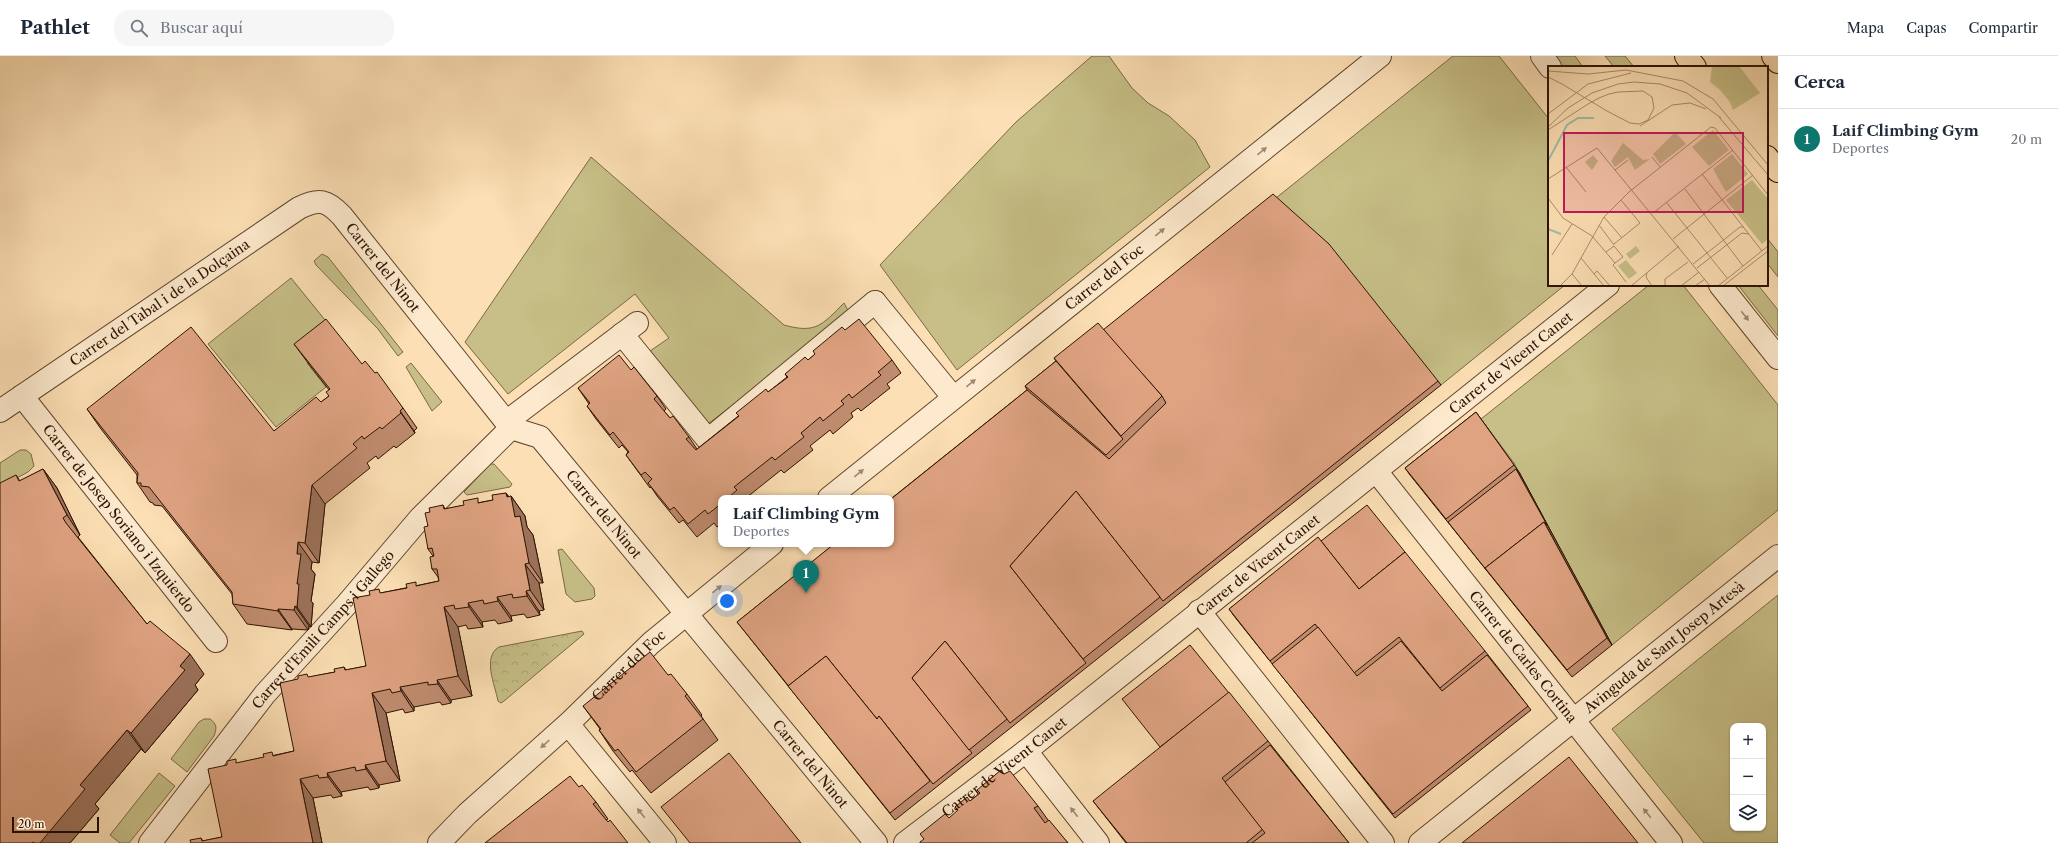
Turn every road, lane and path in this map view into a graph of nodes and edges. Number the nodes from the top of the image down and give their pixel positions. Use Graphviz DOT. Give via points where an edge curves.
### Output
graph roads {
  1 [pos="1380,56"];
  2 [pos="1542,56"];
  3 [pos="1686,56"];
  4 [pos="1773,56"];
  5 [pos="1778,62"];
  6 [pos="1549,66"];
  7 [pos="1694,66"];
  8 [pos="1768,158"];
  9 [pos="1778,171"];
  10 [pos="323,201"];
  11 [pos="1607,286"];
  12 [pos="1721,286"];
  13 [pos="1778,358"];
  14 [pos="22,396"];
  15 [pos="953,397"];
  16 [pos="0,411"];
  17 [pos="508,425"];
  18 [pos="1376,470"];
  19 [pos="833,495"];
  20 [pos="768,547"];
  21 [pos="1778,556"];
  22 [pos="1199,611"];
  23 [pos="687,614"];
  24 [pos="216,641"];
  25 [pos="1573,721"];
  26 [pos="568,724"];
  27 [pos="1026,751"];
  28 [pos="150,843"];
  29 [pos="439,843"];
  30 [pos="665,843"];
  31 [pos="876,843"];
  32 [pos="905,843"];
  33 [pos="1098,843"];
  34 [pos="1383,843"];
  35 [pos="1420,843"];
  36 [pos="1671,843"];
  15 -- 1 [label="street, Carrer del Foc, one-way"];
  2 -- 6 [label="street"];
  3 -- 7 [label="main road"];
  4 -- 5 [label="main road"];
  8 -- 9 [label="main road"];
  10 -- 14 [label="street, Carrer del Tabal i de la Dolçaina" via="309,202 299,208"];
  10 -- 17 [label="street, Carrer del Ninot" via="333,206 342,216"];
  11 -- 18 [label="street, Carrer de Vicent Canet"];
  12 -- 13 [label="street, one-way"];
  14 -- 16 [label="street, Carrer del Tabal i de la Dolçaina"];
  14 -- 24 [label="street, Carrer de Josep Soriano i Izquierdo"];
  15 -- 17 [label="street, Carrer d'Emili Camps i Gallego" via="875,302 708,440 630,328"];
  19 -- 15 [label="street, Carrer del Foc, one-way"];
  17 -- 23 [label="street, Carrer del Ninot" via="540,437"];
  17 -- 28 [label="street, Carrer d'Emili Camps i Gallego" via="421,517 348,604 265,694"];
  18 -- 22 [label="street, Carrer de Vicent Canet"];
  18 -- 25 [label="street, Carrer de Carles Cortina"];
  23 -- 20 [label="street, Carrer del Foc, one-way"];
  21 -- 25 [label="street, Avinguda de Sant Josep Artesà"];
  22 -- 27 [label="street, Carrer de Vicent Canet"];
  22 -- 34 [label="street"];
  23 -- 26 [label="street, Carrer del Foc" via="651,643"];
  23 -- 31 [label="street, Carrer del Ninot"];
  25 -- 35 [label="street, Avinguda de Sant Josep Artesà"];
  36 -- 25 [label="street, Carrer de Carles Cortina, one-way"];
  26 -- 29 [label="street, Carrer del Foc, one-way" via="467,814"];
  30 -- 26 [label="street, one-way"];
  27 -- 32 [label="street, Carrer de Vicent Canet"];
  33 -- 27 [label="street, one-way"];
}
